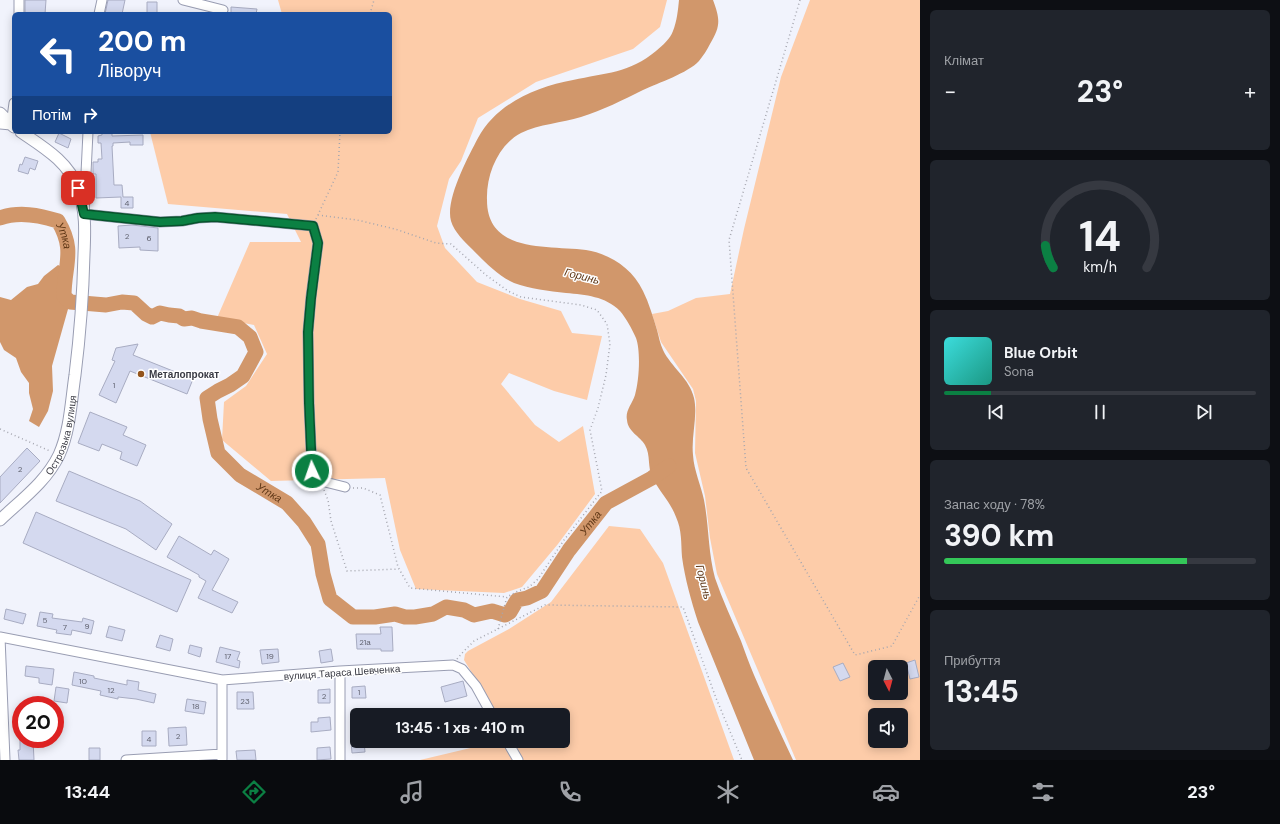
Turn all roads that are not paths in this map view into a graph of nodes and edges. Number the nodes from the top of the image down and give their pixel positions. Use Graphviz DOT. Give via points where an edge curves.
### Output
graph roads {
  1 [pos="19,0"];
  2 [pos="102,0"];
  3 [pos="183,0"];
  4 [pos="223,10"];
  5 [pos="19,12"];
  6 [pos="99,12"];
  7 [pos="12,110"];
  8 [pos="0,113"];
  9 [pos="8,125"];
  10 [pos="24,134"];
  11 [pos="88,134"];
  12 [pos="84,214"];
  13 [pos="345,487"];
  14 [pos="0,520"];
  15 [pos="0,637"];
  16 [pos="340,671"];
  17 [pos="222,680"];
  18 [pos="488,708"];
  19 [pos="511,748"];
  20 [pos="222,757"];
  21 [pos="5,760"];
  22 [pos="126,760"];
  23 [pos="340,760"];
  24 [pos="518,760"];
  1 -- 5 [label="street"];
  2 -- 6 [label="street"];
  3 -- 4 [label="street"];
  7 -- 9 [label="street"];
  8 -- 9 [label="main road"];
  10 -- 12 [label="main road, Острозька вулиця" via="51,153 71,175 78,188"];
  11 -- 12 [label="street"];
  12 -- 13 [label="street" via="160,222 215,217 313,226 318,243 308,332 312,471 321,481"];
  12 -- 14 [label="main road, Острозька вулиця" via="80,329 66,434 52,468 40,483"];
  15 -- 17 [label="street, вулиця Тараса Шевченка"];
  15 -- 21 [label="street"];
  16 -- 17 [label="street, вулиця Тараса Шевченка"];
  16 -- 18 [label="street, вулиця Тараса Шевченка" via="453,665 462,669 476,686"];
  16 -- 23 [label="street"];
  17 -- 20 [label="street"];
  19 -- 24 [label="street"];
  20 -- 22 [label="street"];
}
